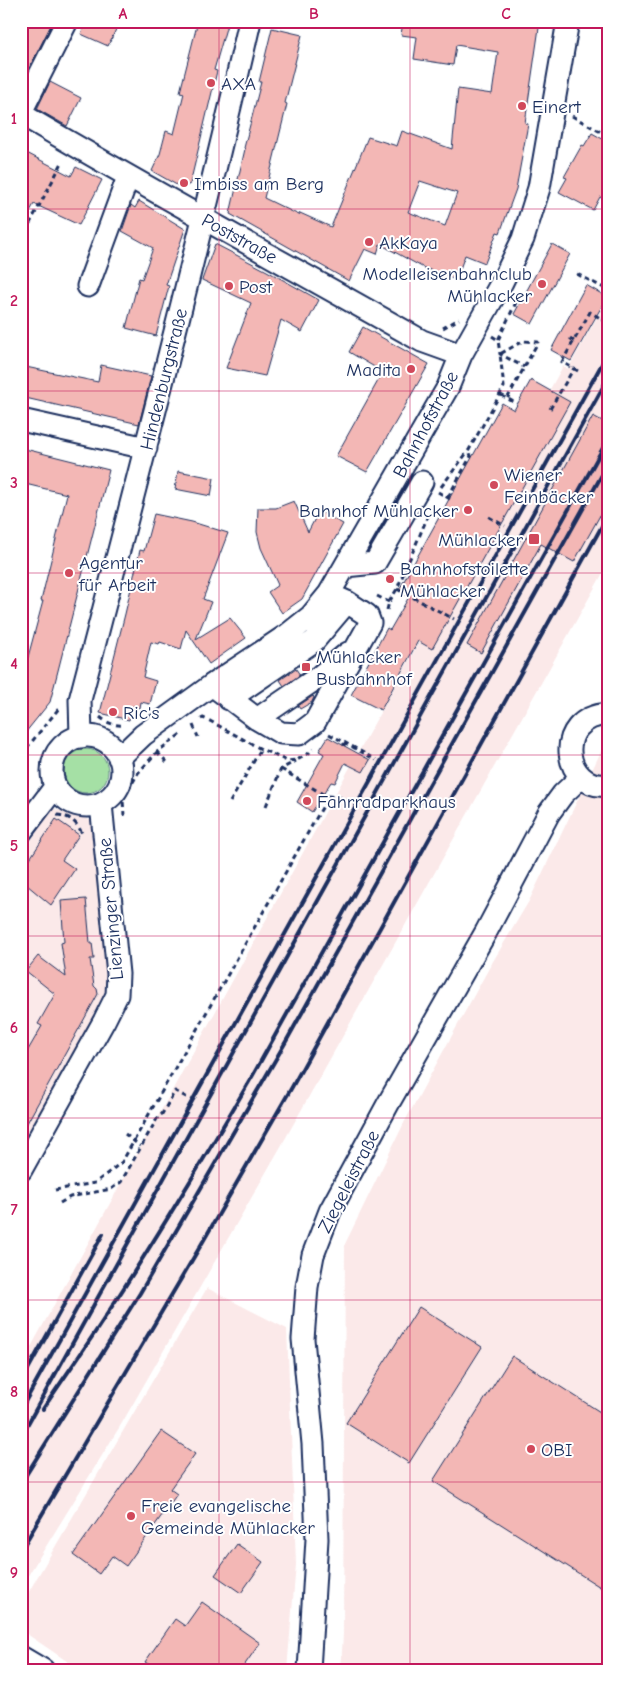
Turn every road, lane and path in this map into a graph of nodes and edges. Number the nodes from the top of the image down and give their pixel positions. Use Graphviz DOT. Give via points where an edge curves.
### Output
graph roads {
  1 [pos="67,21"];
  2 [pos="250,21"];
  3 [pos="568,21"];
  4 [pos="21,113"];
  5 [pos="569,115"];
  6 [pos="608,136"];
  7 [pos="72,144"];
  8 [pos="128,177"];
  9 [pos="203,217"];
  10 [pos="602,232"];
  11 [pos="608,234"];
  12 [pos="21,240"];
  13 [pos="577,274"];
  14 [pos="88,286"];
  15 [pos="608,290"];
  16 [pos="605,321"];
  17 [pos="477,326"];
  18 [pos="570,338"];
  19 [pos="574,343"];
  20 [pos="430,344"];
  21 [pos="461,355"];
  22 [pos="574,368"];
  23 [pos="578,371"];
  24 [pos="507,399"];
  25 [pos="517,404"];
  26 [pos="550,409"];
  27 [pos="21,420"];
  28 [pos="146,448"];
  29 [pos="468,450"];
  30 [pos="400,470"];
  31 [pos="608,487"];
  32 [pos="440,493"];
  33 [pos="604,495"];
  34 [pos="489,517"];
  35 [pos="506,526"];
  36 [pos="345,566"];
  37 [pos="397,588"];
  38 [pos="338,598"];
  39 [pos="454,619"];
  40 [pos="358,646"];
  41 [pos="212,685"];
  42 [pos="229,699"];
  43 [pos="80,700"];
  44 [pos="608,714"];
  45 [pos="257,719"];
  46 [pos="131,723"];
  47 [pos="193,725"];
  48 [pos="326,733"];
  49 [pos="81,737"];
  50 [pos="198,737"];
  51 [pos="261,750"];
  52 [pos="157,752"];
  53 [pos="21,755"];
  54 [pos="119,758"];
  55 [pos="297,760"];
  56 [pos="376,760"];
  57 [pos="168,763"];
  58 [pos="281,769"];
  59 [pos="581,777"];
  60 [pos="608,785"];
  61 [pos="55,787"];
  62 [pos="331,797"];
  63 [pos="230,802"];
  64 [pos="352,803"];
  65 [pos="100,804"];
  66 [pos="266,806"];
  67 [pos="36,813"];
  68 [pos="82,835"];
  69 [pos="26,840"];
  70 [pos="21,862"];
  71 [pos="188,1098"];
  72 [pos="125,1134"];
  73 [pos="134,1141"];
  74 [pos="140,1146"];
  75 [pos="21,1170"];
  76 [pos="56,1190"];
  77 [pos="60,1203"];
  78 [pos="23,1658"];
  79 [pos="43,1670"];
  80 [pos="309,1670"];
  1 -- 4 [label="street"];
  2 -- 9 [label="street, Hindenburgstraße"];
  3 -- 17 [label="street, Bahnhofstraße" via="539,188 523,238"];
  4 -- 7 [label="street, Poststraße"];
  5 -- 6 [label="path"];
  7 -- 8 [label="street, Poststraße"];
  7 -- 12 [label="path"];
  8 -- 9 [label="street, Poststraße"];
  8 -- 14 [label="street"];
  9 -- 20 [label="street, Poststraße"];
  9 -- 28 [label="street, Hindenburgstraße"];
  10 -- 11 [label="path"];
  13 -- 15 [label="path"];
  16 -- 19 [label="path" via="590,312"];
  17 -- 20 [label="path" via="461,317 437,331"];
  17 -- 21 [label="street, Bahnhofstraße"];
  18 -- 19 [label="path"];
  19 -- 22 [label="path" via="562,362"];
  20 -- 21 [label="street, Poststraße"];
  21 -- 30 [label="street, Bahnhofstraße" via="448,387"];
  22 -- 23 [label="path"];
  22 -- 26 [label="path"];
  24 -- 24 [label="path" via="524,367 538,342 523,341 500,354 504,388 501,395"];
  24 -- 25 [label="path"];
  27 -- 28 [label="street"];
  28 -- 43 [label="street, Hindenburgstraße"];
  29 -- 32 [label="path" via="471,456"];
  30 -- 32 [label="street"];
  30 -- 36 [label="street, Bahnhofstraße"];
  31 -- 33 [label="path"];
  32 -- 36 [label="street" via="375,563"];
  34 -- 35 [label="path"];
  36 -- 38 [label="street, Bahnhofstraße"];
  37 -- 39 [label="path"];
  38 -- 40 [label="street" via="367,615 370,623"];
  38 -- 41 [label="street, Bahnhofstraße"];
  38 -- 42 [label="street" via="314,641"];
  40 -- 45 [label="street"];
  40 -- 45 [label="street" via="315,722 299,734 281,733"];
  41 -- 42 [label="street"];
  41 -- 54 [label="street, Bahnhofstraße" via="143,735"];
  42 -- 45 [label="street"];
  43 -- 46 [label="path" via="106,722 119,726"];
  43 -- 49 [label="street, Hindenburgstraße"];
  43 -- 53 [label="path" via="64,702"];
  44 -- 59 [label="street" via="587,719 573,735 570,758"];
  47 -- 50 [label="path"];
  48 -- 56 [label="path"];
  49 -- 54 [label="street" via="100,738 115,750"];
  49 -- 61 [label="street" via="70,740 55,755 52,766"];
  51 -- 63 [label="path"];
  52 -- 57 [label="path"];
  54 -- 65 [label="street" via="122,768 117,790"];
  55 -- 58 [label="path"];
  58 -- 62 [label="path"];
  58 -- 66 [label="path"];
  59 -- 60 [label="street" via="592,783"];
  59 -- 80 [label="street, Ziegeleistraße" via="548,813 486,932 330,1211 313,1255 303,1339 313,1444 317,1539"];
  61 -- 65 [label="street" via="61,796 80,806"];
  61 -- 67 [label="street"];
  62 -- 64 [label="path"];
  62 -- 73 [label="path"];
  65 -- 75 [label="street, Lienzinger Straße" via="116,942 117,995"];
  67 -- 68 [label="path" via="70,818"];
  67 -- 69 [label="street"];
  69 -- 70 [label="path"];
  71 -- 74 [label="path" via="175,1091"];
  72 -- 73 [label="path"];
  73 -- 74 [label="path"];
  73 -- 76 [label="path" via="122,1162 96,1183"];
  74 -- 77 [label="path" via="121,1182 110,1189 70,1197"];
  78 -- 79 [label="street"];
}
